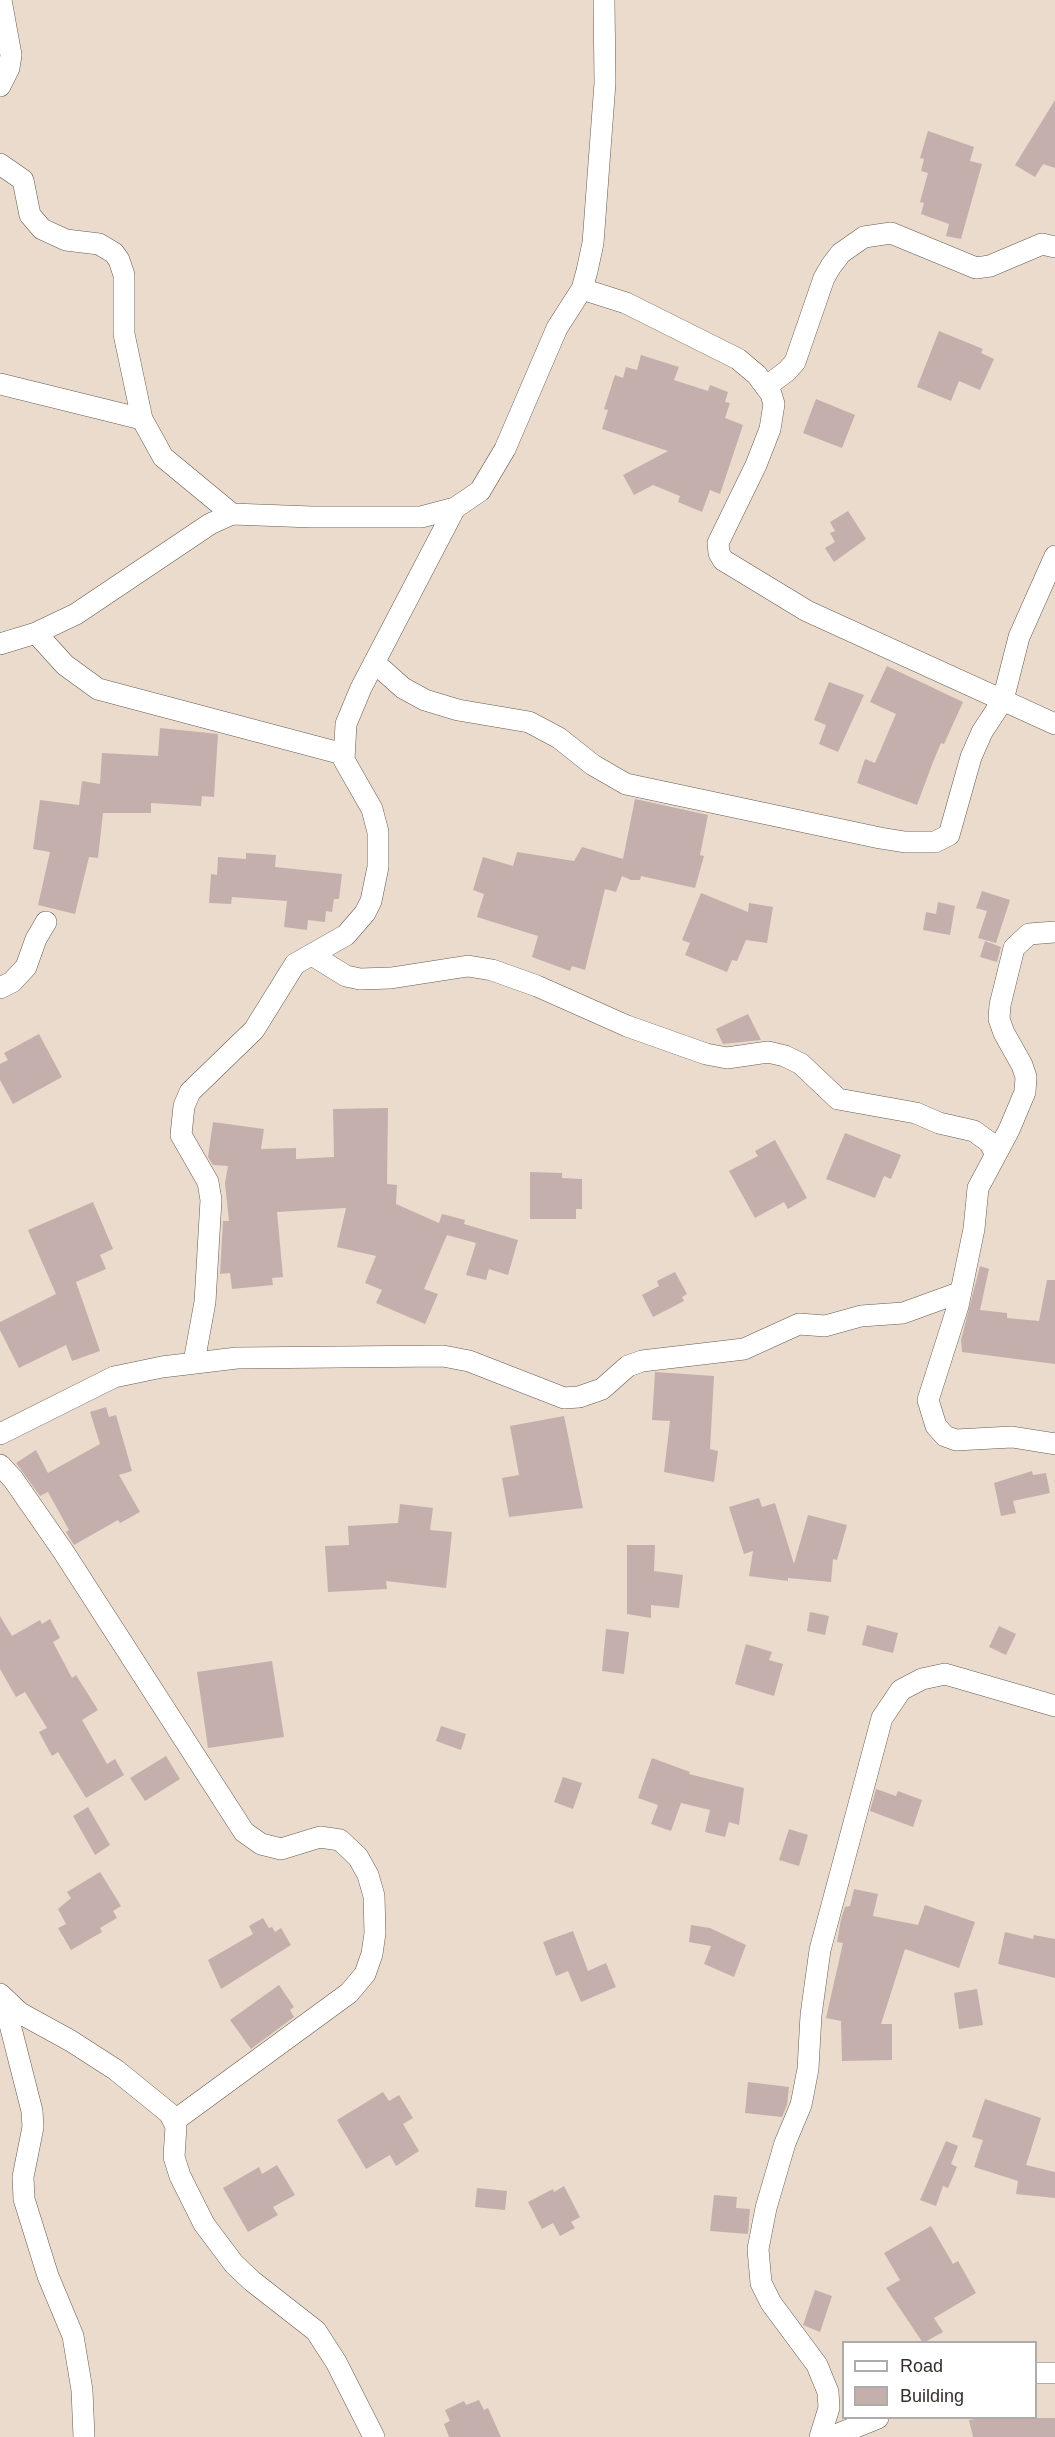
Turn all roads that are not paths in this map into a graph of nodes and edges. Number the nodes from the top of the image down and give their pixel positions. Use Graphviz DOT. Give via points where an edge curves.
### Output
graph roads {
  1 [pos="1,0"];
  2 [pos="604,0"];
  3 [pos="0,86"];
  4 [pos="0,164"];
  5 [pos="1055,247"];
  6 [pos="582,290"];
  7 [pos="0,384"];
  8 [pos="766,386"];
  9 [pos="142,419"];
  10 [pos="455,508"];
  11 [pos="232,514"];
  12 [pos="1055,556"];
  13 [pos="36,633"];
  14 [pos="0,644"];
  15 [pos="375,663"];
  16 [pos="1003,700"];
  17 [pos="1055,724"];
  18 [pos="343,754"];
  19 [pos="46,922"];
  20 [pos="1055,932"];
  21 [pos="312,955"];
  22 [pos="0,988"];
  23 [pos="996,1154"];
  24 [pos="961,1292"];
  25 [pos="194,1362"];
  26 [pos="0,1434"];
  27 [pos="1055,1444"];
  28 [pos="0,1465"];
  29 [pos="1055,1706"];
  30 [pos="2,1996"];
  31 [pos="174,2121"];
  32 [pos="1037,2373"];
  33 [pos="1055,2373"];
  34 [pos="876,2419"];
  35 [pos="84,2437"];
  36 [pos="374,2437"];
  37 [pos="820,2437"];
  38 [pos="831,2437"];
  1 -- 3 [label="street" via="11,55"];
  2 -- 6 [label="street" via="605,83 594,232"];
  4 -- 9 [label="street" via="23,180 30,215 42,230 66,240 99,244 119,260 124,276 124,334"];
  5 -- 8 [label="street" via="1042,244 976,268 891,233 864,237 841,253 831,266 795,362"];
  6 -- 8 [label="street" via="626,303 738,359"];
  6 -- 10 [label="street" via="557,328 493,470 480,491"];
  7 -- 9 [label="street"];
  8 -- 16 [label="street" via="774,404 770,429 722,532 719,553 723,560 807,611"];
  9 -- 11 [label="street" via="163,457"];
  10 -- 11 [label="street" via="421,517"];
  10 -- 15 [label="street"];
  11 -- 13 [label="street" via="210,524 76,614"];
  12 -- 16 [label="street" via="1018,637"];
  13 -- 14 [label="street"];
  13 -- 18 [label="street" via="65,665 98,689"];
  15 -- 16 [label="street" via="425,700 529,722 626,784 904,842 935,842 949,835 971,757"];
  15 -- 18 [label="street" via="346,724"];
  16 -- 17 [label="street"];
  18 -- 21 [label="street" via="348,771 376,820 376,883 365,913 351,929"];
  19 -- 22 [label="street" via="26,968"];
  20 -- 23 [label="street" via="1039,932 1021,939 1014,948 999,1019 1022,1065 1025,1092"];
  21 -- 23 [label="street" via="346,976 360,979 468,966 492,970 706,1054 727,1059 768,1052 786,1056 801,1064 838,1099 916,1113 974,1131 989,1142"];
  21 -- 25 [label="street" via="292,967 254,1030 190,1092 184,1106 181,1135 208,1182 211,1200 205,1302"];
  23 -- 24 [label="street" via="978,1188"];
  24 -- 25 [label="street" via="903,1313 861,1316 825,1326 799,1324 744,1349 642,1361 628,1366 602,1389 579,1397 564,1398 469,1361 443,1356"];
  24 -- 27 [label="street" via="928,1400 939,1431 956,1440 1012,1437"];
  25 -- 26 [label="street" via="114,1377"];
  28 -- 31 [label="street" via="63,1551 244,1832 261,1844 281,1849 320,1837 340,1840 358,1857 374,1896 372,1954 365,1974 349,1993"];
  29 -- 37 [label="street" via="945,1674 922,1679 901,1690 882,1718 820,1950 801,2105 785,2143 758,2249 761,2283 817,2366 828,2392 827,2417"];
  30 -- 31 [label="street" via="20,2013 116,2070"];
  30 -- 35 [label="street" via="32,2111 24,2199 48,2276 73,2337 82,2390"];
  31 -- 36 [label="street" via="174,2157 204,2224 234,2264 316,2331"];
  32 -- 33 [label="street"];
  34 -- 38 [label="street"];
}
